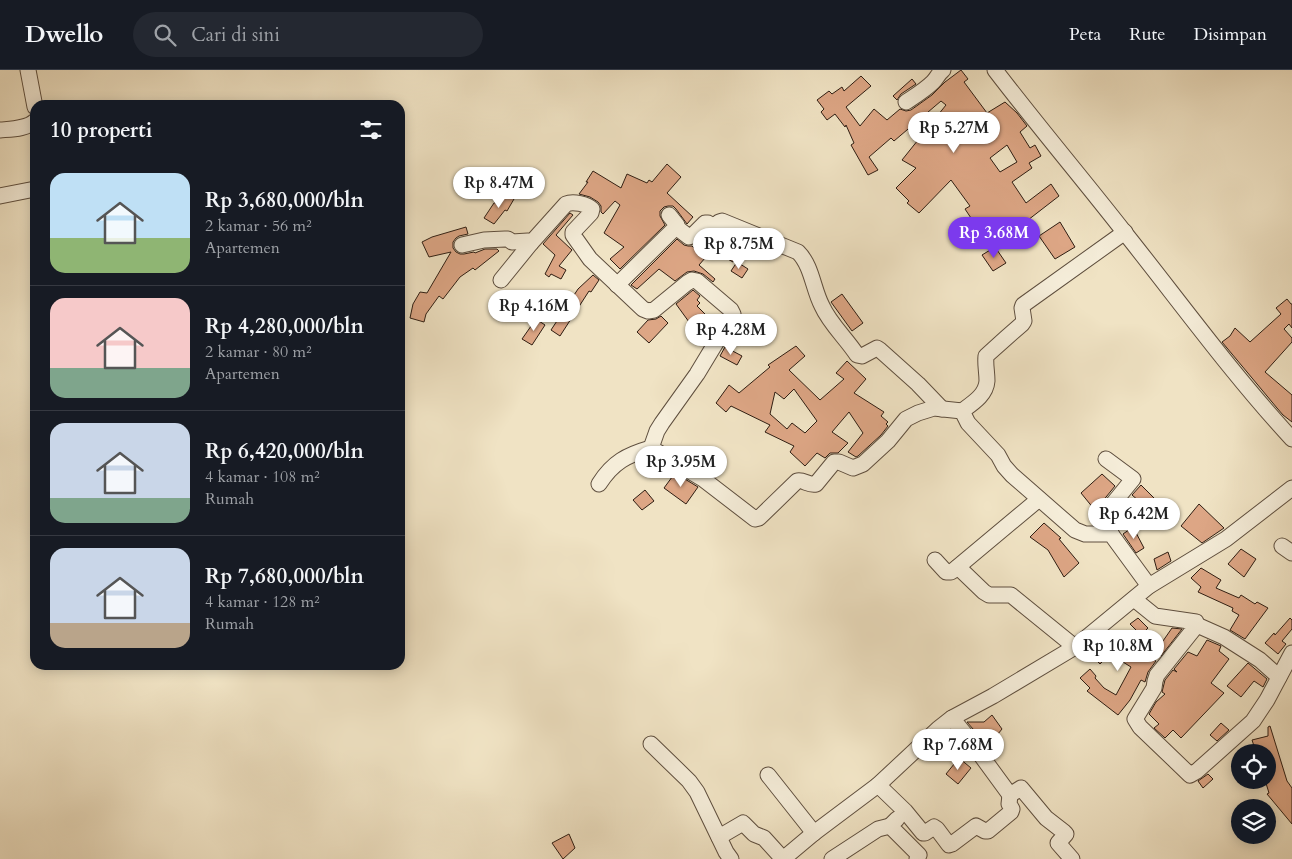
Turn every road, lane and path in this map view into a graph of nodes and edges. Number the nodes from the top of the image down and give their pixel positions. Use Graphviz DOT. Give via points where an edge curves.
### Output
graph roads {
  1 [pos="28,70"];
  2 [pos="943,70"];
  3 [pos="994,70"];
  4 [pos="34,100"];
  5 [pos="906,102"];
  6 [pos="30,125"];
  7 [pos="0,130"];
  8 [pos="30,190"];
  9 [pos="0,196"];
  10 [pos="1125,232"];
  11 [pos="531,243"];
  12 [pos="462,245"];
  13 [pos="501,280"];
  14 [pos="617,285"];
  15 [pos="942,409"];
  16 [pos="962,411"];
  17 [pos="1292,439"];
  18 [pos="651,448"];
  19 [pos="1106,459"];
  20 [pos="599,484"];
  21 [pos="1292,488"];
  22 [pos="1039,499"];
  23 [pos="1111,534"];
  24 [pos="935,560"];
  25 [pos="958,567"];
  26 [pos="1149,586"];
  27 [pos="1134,599"];
  28 [pos="1197,626"];
  29 [pos="1075,647"];
  30 [pos="1292,653"];
  31 [pos="1278,677"];
  32 [pos="952,718"];
  33 [pos="651,744"];
  34 [pos="768,775"];
  35 [pos="878,785"];
  36 [pos="1010,795"];
  37 [pos="905,811"];
  38 [pos="890,826"];
  39 [pos="814,833"];
  40 [pos="719,837"];
  41 [pos="732,859"];
  42 [pos="783,859"];
  43 [pos="832,859"];
  44 [pos="917,859"];
  45 [pos="1072,859"];
  1 -- 4 [label="street"];
  2 -- 5 [label="street" via="932,84"];
  3 -- 10 [label="street"];
  6 -- 7 [label="street"];
  8 -- 9 [label="street"];
  10 -- 16 [label="street" via="1024,305 1022,324 986,356 987,382 982,394"];
  10 -- 17 [label="street" via="1240,380"];
  11 -- 12 [label="street" via="505,239"];
  11 -- 13 [label="street"];
  11 -- 14 [label="street" via="566,204 589,206 591,213 572,234 590,259"];
  14 -- 15 [label="street" via="673,221 689,237 705,223 714,227 722,221 798,252 806,262 822,308 857,355 862,356 877,348"];
  14 -- 18 [label="street" via="642,309 650,312 694,280 732,312 697,374 657,431"];
  15 -- 16 [label="street"];
  15 -- 18 [label="street" via="926,410 906,419 888,441 856,468 834,462 816,484 797,481 757,519 703,478"];
  16 -- 22 [label="street" via="968,423 1008,470"];
  18 -- 20 [label="street" via="619,461"];
  19 -- 23 [label="street" via="1133,479 1110,506"];
  21 -- 26 [label="street" via="1226,539"];
  22 -- 23 [label="street" via="1080,533"];
  22 -- 25 [label="street"];
  23 -- 26 [label="street"];
  24 -- 25 [label="street" via="948,573"];
  25 -- 29 [label="street" via="989,595 1011,595"];
  26 -- 27 [label="street"];
  27 -- 28 [label="street" via="1156,616 1196,622"];
  27 -- 29 [label="street"];
  28 -- 31 [label="street" via="1224,637 1260,660"];
  28 -- 31 [label="street" via="1157,675 1154,688 1135,719 1189,774 1197,771 1253,721"];
  29 -- 32 [label="street"];
  30 -- 31 [label="street"];
  32 -- 35 [label="street"];
  32 -- 36 [label="street"];
  33 -- 40 [label="street" via="689,781"];
  34 -- 39 [label="street"];
  35 -- 37 [label="street"];
  35 -- 39 [label="street"];
  36 -- 37 [label="street" via="1011,812 988,831 976,826 949,845 934,827 923,833"];
  36 -- 45 [label="street" via="1021,788 1046,818 1066,834 1058,843"];
  37 -- 38 [label="street"];
  38 -- 43 [label="street" via="878,829"];
  38 -- 44 [label="street" via="919,856"];
  39 -- 42 [label="street"];
  40 -- 41 [label="street"];
  40 -- 42 [label="street" via="744,823 754,834 764,838"];
}
